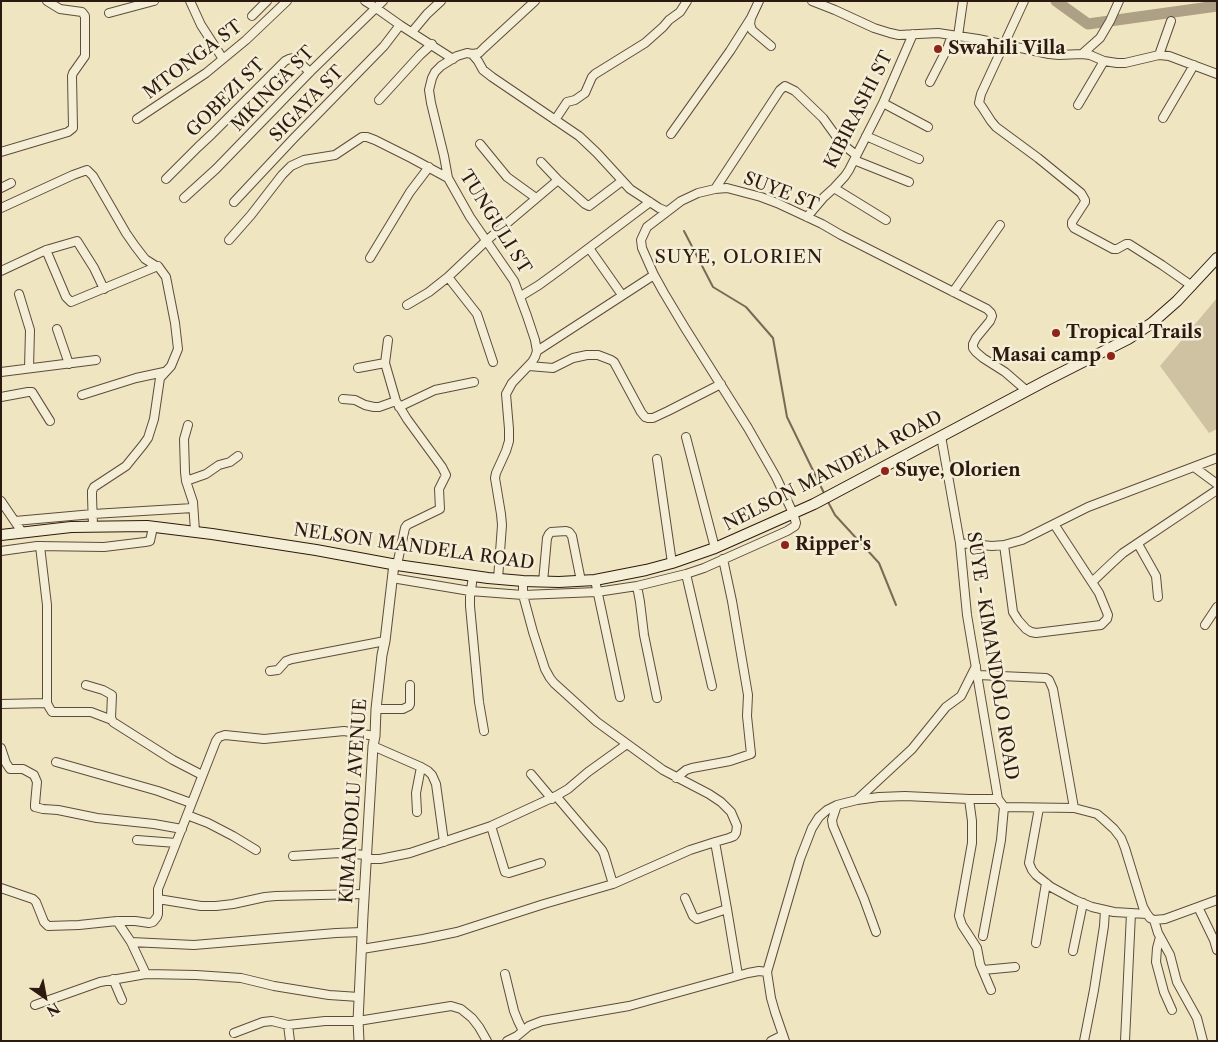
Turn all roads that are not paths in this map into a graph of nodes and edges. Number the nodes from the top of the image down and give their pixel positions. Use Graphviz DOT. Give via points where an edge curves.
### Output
graph roads {
  1 [pos="47,1"];
  2 [pos="154,1"];
  3 [pos="190,1"];
  4 [pos="267,1"];
  5 [pos="287,1"];
  6 [pos="365,1"];
  7 [pos="383,1"];
  8 [pos="441,1"];
  9 [pos="687,1"];
  10 [pos="759,1"];
  11 [pos="812,1"];
  12 [pos="963,1"];
  13 [pos="1024,1"];
  14 [pos="1119,1"];
  15 [pos="532,2"];
  16 [pos="376,8"];
  17 [pos="109,13"];
  18 [pos="252,16"];
  19 [pos="751,18"];
  20 [pos="1171,21"];
  21 [pos="400,25"];
  22 [pos="412,32"];
  23 [pos="913,34"];
  24 [pos="955,36"];
  25 [pos="432,44"];
  26 [pos="1004,45"];
  27 [pos="771,46"];
  28 [pos="472,54"];
  29 [pos="1082,54"];
  30 [pos="1159,55"];
  31 [pos="223,59"];
  32 [pos="453,59"];
  33 [pos="1104,61"];
  34 [pos="1194,65"];
  35 [pos="310,72"];
  36 [pos="1217,74"];
  37 [pos="930,82"];
  38 [pos="379,100"];
  39 [pos="883,103"];
  40 [pos="1078,105"];
  41 [pos="1163,118"];
  42 [pos="137,119"];
  43 [pos="555,120"];
  44 [pos="928,127"];
  45 [pos="671,134"];
  46 [pos="866,136"];
  47 [pos="480,144"];
  48 [pos="1,152"];
  49 [pos="855,158"];
  50 [pos="919,159"];
  51 [pos="540,162"];
  52 [pos="428,167"];
  53 [pos="448,178"];
  54 [pos="166,179"];
  55 [pos="558,180"];
  56 [pos="622,181"];
  57 [pos="910,182"];
  58 [pos="11,183"];
  59 [pos="1,188"];
  60 [pos="834,188"];
  61 [pos="715,189"];
  62 [pos="184,198"];
  63 [pos="536,198"];
  64 [pos="234,202"];
  65 [pos="650,202"];
  66 [pos="1,208"];
  67 [pos="666,211"];
  68 [pos="807,217"];
  69 [pos="886,220"];
  70 [pos="1000,225"];
  71 [pos="229,240"];
  72 [pos="486,241"];
  73 [pos="589,248"];
  74 [pos="46,250"];
  75 [pos="370,258"];
  76 [pos="1217,258"];
  77 [pos="158,266"];
  78 [pos="1,271"];
  79 [pos="654,275"];
  80 [pos="448,276"];
  81 [pos="1192,286"];
  82 [pos="104,289"];
  83 [pos="953,292"];
  84 [pos="19,294"];
  85 [pos="622,295"];
  86 [pos="521,296"];
  87 [pos="407,305"];
  88 [pos="57,329"];
  89 [pos="388,340"];
  90 [pos="537,351"];
  91 [pos="96,360"];
  92 [pos="493,362"];
  93 [pos="385,363"];
  94 [pos="69,364"];
  95 [pos="529,366"];
  96 [pos="29,368"];
  97 [pos="358,368"];
  98 [pos="1,372"];
  99 [pos="164,372"];
  100 [pos="474,382"];
  101 [pos="721,384"];
  102 [pos="1026,391"];
  103 [pos="82,395"];
  104 [pos="1,397"];
  105 [pos="343,399"];
  106 [pos="397,404"];
  107 [pos="50,421"];
  108 [pos="188,425"];
  109 [pos="942,436"];
  110 [pos="686,437"];
  111 [pos="238,456"];
  112 [pos="1217,458"];
  113 [pos="657,459"];
  114 [pos="1194,467"];
  115 [pos="186,481"];
  116 [pos="1217,484"];
  117 [pos="1217,490"];
  118 [pos="1,501"];
  119 [pos="194,508"];
  120 [pos="794,513"];
  121 [pos="93,514"];
  122 [pos="15,521"];
  123 [pos="1054,524"];
  124 [pos="93,526"];
  125 [pos="153,527"];
  126 [pos="195,531"];
  127 [pos="22,532"];
  128 [pos="1,535"];
  129 [pos="960,543"];
  130 [pos="1138,544"];
  131 [pos="1004,545"];
  132 [pos="40,546"];
  133 [pos="715,548"];
  134 [pos="1,551"];
  135 [pos="723,559"];
  136 [pos="672,563"];
  137 [pos="396,564"];
  138 [pos="686,574"];
  139 [pos="472,576"];
  140 [pos="392,578"];
  141 [pos="498,579"];
  142 [pos="595,580"];
  143 [pos="523,581"];
  144 [pos="581,581"];
  145 [pos="543,582"];
  146 [pos="1092,582"];
  147 [pos="637,586"];
  148 [pos="470,591"];
  149 [pos="597,592"];
  150 [pos="524,595"];
  151 [pos="1158,596"];
  152 [pos="1217,606"];
  153 [pos="1205,626"];
  154 [pos="385,641"];
  155 [pos="976,666"];
  156 [pos="270,671"];
  157 [pos="978,675"];
  158 [pos="410,684"];
  159 [pos="86,685"];
  160 [pos="712,686"];
  161 [pos="620,697"];
  162 [pos="657,698"];
  163 [pos="47,703"];
  164 [pos="1,704"];
  165 [pos="376,709"];
  166 [pos="112,720"];
  167 [pos="484,731"];
  168 [pos="375,736"];
  169 [pos="628,744"];
  170 [pos="373,746"];
  171 [pos="1,748"];
  172 [pos="56,762"];
  173 [pos="421,767"];
  174 [pos="531,774"];
  175 [pos="202,775"];
  176 [pos="676,778"];
  177 [pos="554,798"];
  178 [pos="998,799"];
  179 [pos="857,800"];
  180 [pos="969,800"];
  181 [pos="191,803"];
  182 [pos="837,805"];
  183 [pos="1004,807"];
  184 [pos="1039,808"];
  185 [pos="1074,808"];
  186 [pos="417,812"];
  187 [pos="187,816"];
  188 [pos="491,826"];
  189 [pos="182,829"];
  190 [pos="137,840"];
  191 [pos="444,842"];
  192 [pos="715,842"];
  193 [pos="176,843"];
  194 [pos="256,850"];
  195 [pos="293,856"];
  196 [pos="367,857"];
  197 [pos="541,863"];
  198 [pos="1046,883"];
  199 [pos="613,884"];
  200 [pos="1,888"];
  201 [pos="364,894"];
  202 [pos="685,898"];
  203 [pos="158,899"];
  204 [pos="1217,900"];
  205 [pos="1083,903"];
  206 [pos="1198,907"];
  207 [pos="727,909"];
  208 [pos="1105,910"];
  209 [pos="1131,913"];
  210 [pos="1147,914"];
  211 [pos="117,920"];
  212 [pos="1154,920"];
  213 [pos="362,932"];
  214 [pos="876,932"];
  215 [pos="983,936"];
  216 [pos="1160,937"];
  217 [pos="131,942"];
  218 [pos="1036,943"];
  219 [pos="362,949"];
  220 [pos="1217,950"];
  221 [pos="1073,951"];
  222 [pos="1015,967"];
  223 [pos="983,970"];
  224 [pos="767,972"];
  225 [pos="146,974"];
  226 [pos="506,974"];
  227 [pos="738,976"];
  228 [pos="113,979"];
  229 [pos="991,990"];
  230 [pos="359,998"];
  231 [pos="122,1000"];
  232 [pos="35,1005"];
  233 [pos="1172,1010"];
  234 [pos="358,1021"];
  235 [pos="288,1025"];
  236 [pos="523,1031"];
  237 [pos="234,1033"];
  238 [pos="784,1038"];
  239 [pos="290,1041"];
  240 [pos="360,1041"];
  241 [pos="487,1041"];
  242 [pos="507,1041"];
  243 [pos="771,1041"];
  244 [pos="1084,1041"];
  245 [pos="1125,1041"];
  246 [pos="1203,1041"];
  1 -- 48 [label="street" via="60,8 82,12 85,16 85,56 72,76 72,128 68,132"];
  2 -- 17 [label="street"];
  3 -- 31 [label="street"];
  4 -- 18 [label="street"];
  5 -- 31 [label="street, MTONGA ST"];
  6 -- 16 [label="street"];
  7 -- 16 [label="street, MKINGA ST"];
  8 -- 22 [label="street"];
  9 -- 43 [label="street" via="680,12 645,43 592,76 585,93 566,102"];
  10 -- 19 [label="street"];
  11 -- 23 [label="street" via="866,26 899,35"];
  12 -- 24 [label="street"];
  13 -- 26 [label="street"];
  14 -- 29 [label="street" via="1100,38"];
  15 -- 28 [label="street, TUNGULI ST" via="479,53"];
  16 -- 21 [label="street"];
  16 -- 35 [label="street, MKINGA ST"];
  19 -- 27 [label="street" via="752,30"];
  19 -- 45 [label="street"];
  20 -- 30 [label="street"];
  21 -- 22 [label="street"];
  21 -- 64 [label="street, SIGAYA ST" via="384,46"];
  22 -- 25 [label="street"];
  23 -- 24 [label="street"];
  23 -- 39 [label="street, KIBIRASHI ST"];
  24 -- 26 [label="street"];
  24 -- 37 [label="street"];
  25 -- 32 [label="street"];
  25 -- 38 [label="street"];
  26 -- 29 [label="street" via="1049,54"];
  26 -- 81 [label="street" via="979,103 996,127 1081,194 1085,202 1072,222 1074,228 1114,249 1129,244"];
  28 -- 32 [label="street, TUNGULI ST" via="461,54"];
  28 -- 43 [label="street" via="492,77"];
  29 -- 33 [label="street"];
  30 -- 33 [label="street" via="1125,63"];
  30 -- 34 [label="street"];
  31 -- 42 [label="street, MTONGA ST"];
  32 -- 53 [label="street, TUNGULI ST" via="435,72 429,90"];
  33 -- 40 [label="street"];
  34 -- 36 [label="street"];
  34 -- 41 [label="street"];
  35 -- 54 [label="street, GOBEZI ST" via="294,58 289,58"];
  35 -- 62 [label="street, MKINGA ST"];
  39 -- 44 [label="street"];
  39 -- 46 [label="street, KIBIRASHI ST"];
  43 -- 56 [label="street" via="579,136"];
  46 -- 49 [label="street, KIBIRASHI ST"];
  46 -- 50 [label="street"];
  47 -- 63 [label="street" via="507,177"];
  49 -- 57 [label="street"];
  49 -- 60 [label="street, KIBIRASHI ST"];
  49 -- 61 [label="street" via="823,118 795,91 785,86"];
  51 -- 55 [label="street"];
  52 -- 53 [label="street"];
  52 -- 71 [label="street" via="375,140 362,137 335,155 304,160 291,166"];
  52 -- 75 [label="street"];
  53 -- 72 [label="street, TUNGULI ST"];
  55 -- 56 [label="street" via="589,206"];
  55 -- 63 [label="street"];
  56 -- 65 [label="street"];
  58 -- 59 [label="street"];
  60 -- 68 [label="street, KIBIRASHI ST"];
  60 -- 69 [label="street"];
  61 -- 67 [label="street, SUYE ST" via="698,193"];
  61 -- 68 [label="street, SUYE ST" via="728,188 761,197"];
  63 -- 72 [label="street"];
  65 -- 67 [label="street"];
  65 -- 73 [label="street"];
  66 -- 77 [label="street" via="87,170 134,246"];
  67 -- 79 [label="street, SUYE ST" via="646,227 641,240"];
  68 -- 83 [label="street, SUYE ST"];
  70 -- 83 [label="street"];
  72 -- 80 [label="street"];
  72 -- 86 [label="street, TUNGULI ST"];
  73 -- 85 [label="street"];
  73 -- 86 [label="street"];
  74 -- 78 [label="street"];
  74 -- 82 [label="street" via="77,241"];
  74 -- 82 [label="street" via="69,301"];
  76 -- 81 [label="main road, NELSON MANDELA ROAD"];
  77 -- 82 [label="street"];
  77 -- 99 [label="street" via="166,277 178,341 174,360"];
  79 -- 85 [label="street"];
  79 -- 101 [label="street, SUYE ST"];
  80 -- 87 [label="street"];
  80 -- 92 [label="street" via="475,310"];
  81 -- 102 [label="main road, NELSON MANDELA ROAD" via="1137,333"];
  83 -- 102 [label="street, SUYE ST" via="989,311 990,321 976,338 973,348"];
  84 -- 96 [label="street" via="30,330"];
  85 -- 90 [label="street"];
  86 -- 90 [label="street, TUNGULI ST"];
  88 -- 94 [label="street"];
  89 -- 93 [label="street"];
  90 -- 95 [label="street"];
  91 -- 94 [label="street"];
  93 -- 97 [label="street"];
  93 -- 106 [label="street"];
  94 -- 96 [label="street"];
  95 -- 101 [label="street" via="553,368 573,358 598,355 611,360 641,412 648,418"];
  95 -- 141 [label="street" via="506,394 508,441 495,478 502,519"];
  96 -- 98 [label="street"];
  99 -- 103 [label="street"];
  99 -- 121 [label="street" via="148,438 126,466 94,487"];
  100 -- 106 [label="street" via="435,390"];
  101 -- 120 [label="street, SUYE ST"];
  102 -- 109 [label="main road, NELSON MANDELA ROAD"];
  104 -- 107 [label="street" via="31,392"];
  105 -- 106 [label="street" via="374,407"];
  106 -- 137 [label="street" via="446,475 439,489 440,510 407,525"];
  108 -- 115 [label="street" via="184,440"];
  109 -- 120 [label="main road, NELSON MANDELA ROAD"];
  109 -- 129 [label="street, SUYE - KIMANDOLO ROAD"];
  110 -- 133 [label="street"];
  111 -- 115 [label="street"];
  112 -- 114 [label="street"];
  113 -- 136 [label="street"];
  114 -- 116 [label="street"];
  114 -- 123 [label="street" via="1088,507"];
  115 -- 119 [label="street"];
  117 -- 130 [label="street"];
  118 -- 122 [label="street"];
  119 -- 121 [label="street"];
  119 -- 126 [label="street"];
  120 -- 133 [label="main road, NELSON MANDELA ROAD"];
  120 -- 135 [label="street" via="796,523 793,528"];
  121 -- 122 [label="street"];
  121 -- 124 [label="street"];
  122 -- 127 [label="street"];
  123 -- 131 [label="street"];
  123 -- 146 [label="street"];
  124 -- 125 [label="main road, NELSON MANDELA ROAD"];
  124 -- 127 [label="main road, NELSON MANDELA ROAD"];
  125 -- 126 [label="main road, NELSON MANDELA ROAD"];
  125 -- 132 [label="street" via="150,540 145,542 104,547"];
  126 -- 137 [label="main road, NELSON MANDELA ROAD"];
  127 -- 128 [label="main road, NELSON MANDELA ROAD"];
  129 -- 131 [label="street"];
  129 -- 155 [label="street, SUYE - KIMANDOLO ROAD"];
  130 -- 146 [label="street"];
  130 -- 151 [label="street" via="1156,576"];
  131 -- 146 [label="street" via="1013,612 1031,632 1096,627 1106,622 1108,615"];
  132 -- 134 [label="street"];
  132 -- 163 [label="street" via="47,605"];
  133 -- 136 [label="main road, NELSON MANDELA ROAD"];
  135 -- 138 [label="street"];
  135 -- 176 [label="street" via="748,695 751,754 692,768"];
  136 -- 142 [label="main road, NELSON MANDELA ROAD"];
  137 -- 139 [label="main road, NELSON MANDELA ROAD"];
  137 -- 140 [label="street, KIMANDOLU AVENUE"];
  138 -- 147 [label="street"];
  138 -- 160 [label="street"];
  139 -- 141 [label="main road, NELSON MANDELA ROAD"];
  139 -- 148 [label="street"];
  140 -- 148 [label="street"];
  140 -- 154 [label="street, KIMANDOLU AVENUE"];
  141 -- 143 [label="main road, NELSON MANDELA ROAD"];
  142 -- 144 [label="main road, NELSON MANDELA ROAD"];
  142 -- 149 [label="street"];
  143 -- 145 [label="main road, NELSON MANDELA ROAD"];
  143 -- 150 [label="street"];
  144 -- 145 [label="main road, NELSON MANDELA ROAD"];
  144 -- 145 [label="street" via="572,536 569,532 551,532 547,538"];
  147 -- 149 [label="street"];
  147 -- 162 [label="street"];
  148 -- 150 [label="street"];
  148 -- 167 [label="street"];
  149 -- 150 [label="street"];
  149 -- 161 [label="street"];
  150 -- 169 [label="street" via="542,663 550,678 597,722"];
  152 -- 153 [label="street"];
  154 -- 156 [label="street" via="292,659 278,670"];
  154 -- 165 [label="street, KIMANDOLU AVENUE"];
  155 -- 157 [label="street, SUYE - KIMANDOLO ROAD"];
  155 -- 179 [label="street" via="961,696 946,707 912,749"];
  157 -- 178 [label="street, SUYE - KIMANDOLO ROAD"];
  157 -- 185 [label="street" via="1049,680"];
  158 -- 165 [label="street" via="409,706"];
  159 -- 166 [label="street" via="112,695"];
  163 -- 164 [label="street"];
  163 -- 166 [label="street" via="52,712 91,712"];
  165 -- 168 [label="street, KIMANDOLU AVENUE"];
  166 -- 175 [label="street" via="166,756"];
  168 -- 170 [label="street, KIMANDOLU AVENUE"];
  168 -- 175 [label="street" via="344,731 259,739 222,736 216,741"];
  169 -- 176 [label="street"];
  169 -- 177 [label="street"];
  170 -- 173 [label="street"];
  170 -- 196 [label="street, KIMANDOLU AVENUE"];
  171 -- 189 [label="street" via="10,769 23,769 34,775 37,782 35,805 39,808"];
  172 -- 181 [label="street" via="158,790"];
  173 -- 186 [label="street" via="416,793"];
  173 -- 191 [label="street" via="432,775 436,784"];
  174 -- 177 [label="street"];
  175 -- 181 [label="street"];
  176 -- 192 [label="street" via="709,794 731,812 737,826 736,833"];
  177 -- 188 [label="street"];
  177 -- 199 [label="street" via="602,850"];
  178 -- 180 [label="street"];
  178 -- 183 [label="street, SUYE - KIMANDOLO ROAD"];
  179 -- 180 [label="street" via="904,796"];
  179 -- 182 [label="street"];
  180 -- 223 [label="street" via="972,843 959,916 977,948"];
  181 -- 187 [label="street"];
  182 -- 214 [label="street" via="833,826"];
  182 -- 224 [label="street" via="826,810 812,828"];
  183 -- 184 [label="street, SUYE - KIMANDOLO ROAD"];
  183 -- 215 [label="street"];
  184 -- 185 [label="street, SUYE - KIMANDOLO ROAD"];
  184 -- 198 [label="street" via="1029,862 1036,875"];
  185 -- 210 [label="street, SUYE - KIMANDOLO ROAD" via="1097,814 1121,838"];
  187 -- 189 [label="street"];
  187 -- 194 [label="street"];
  188 -- 191 [label="street"];
  188 -- 197 [label="street" via="505,872"];
  189 -- 193 [label="street"];
  190 -- 193 [label="street"];
  191 -- 196 [label="street" via="380,859"];
  192 -- 199 [label="street"];
  192 -- 207 [label="street"];
  193 -- 203 [label="street" via="158,889"];
  195 -- 196 [label="street" via="339,853"];
  196 -- 201 [label="street, KIMANDOLU AVENUE"];
  198 -- 205 [label="street"];
  198 -- 218 [label="street"];
  199 -- 219 [label="street" via="457,932"];
  200 -- 211 [label="street" via="33,899 48,926"];
  201 -- 203 [label="street" via="276,896 206,906"];
  201 -- 213 [label="street, KIMANDOLU AVENUE"];
  202 -- 207 [label="street" via="693,916 698,919"];
  203 -- 211 [label="street" via="158,917 153,922"];
  204 -- 206 [label="street"];
  205 -- 208 [label="street"];
  205 -- 221 [label="street"];
  206 -- 212 [label="street"];
  206 -- 220 [label="street"];
  207 -- 227 [label="street"];
  208 -- 209 [label="street"];
  208 -- 244 [label="street"];
  209 -- 210 [label="street"];
  209 -- 245 [label="street"];
  210 -- 212 [label="street"];
  211 -- 217 [label="street"];
  212 -- 216 [label="street"];
  213 -- 217 [label="street" via="194,946"];
  213 -- 219 [label="street, KIMANDOLU AVENUE"];
  216 -- 233 [label="street" via="1156,962"];
  216 -- 246 [label="street" via="1170,955 1176,982 1197,1018"];
  217 -- 225 [label="street"];
  219 -- 230 [label="street, KIMANDOLU AVENUE"];
  222 -- 223 [label="street"];
  223 -- 229 [label="street"];
  224 -- 227 [label="street"];
  224 -- 238 [label="street"];
  225 -- 228 [label="street"];
  225 -- 230 [label="street" via="241,978"];
  226 -- 236 [label="street" via="514,1011"];
  227 -- 236 [label="street" via="629,1006 542,1021"];
  228 -- 231 [label="street"];
  228 -- 232 [label="street"];
  230 -- 234 [label="street, KIMANDOLU AVENUE"];
  234 -- 235 [label="street"];
  234 -- 240 [label="street, KIMANDOLU AVENUE"];
  234 -- 241 [label="street" via="457,1007 467,1012"];
  235 -- 237 [label="street" via="272,1020"];
  235 -- 239 [label="street"];
  236 -- 242 [label="street"];
  238 -- 243 [label="street"];
}
